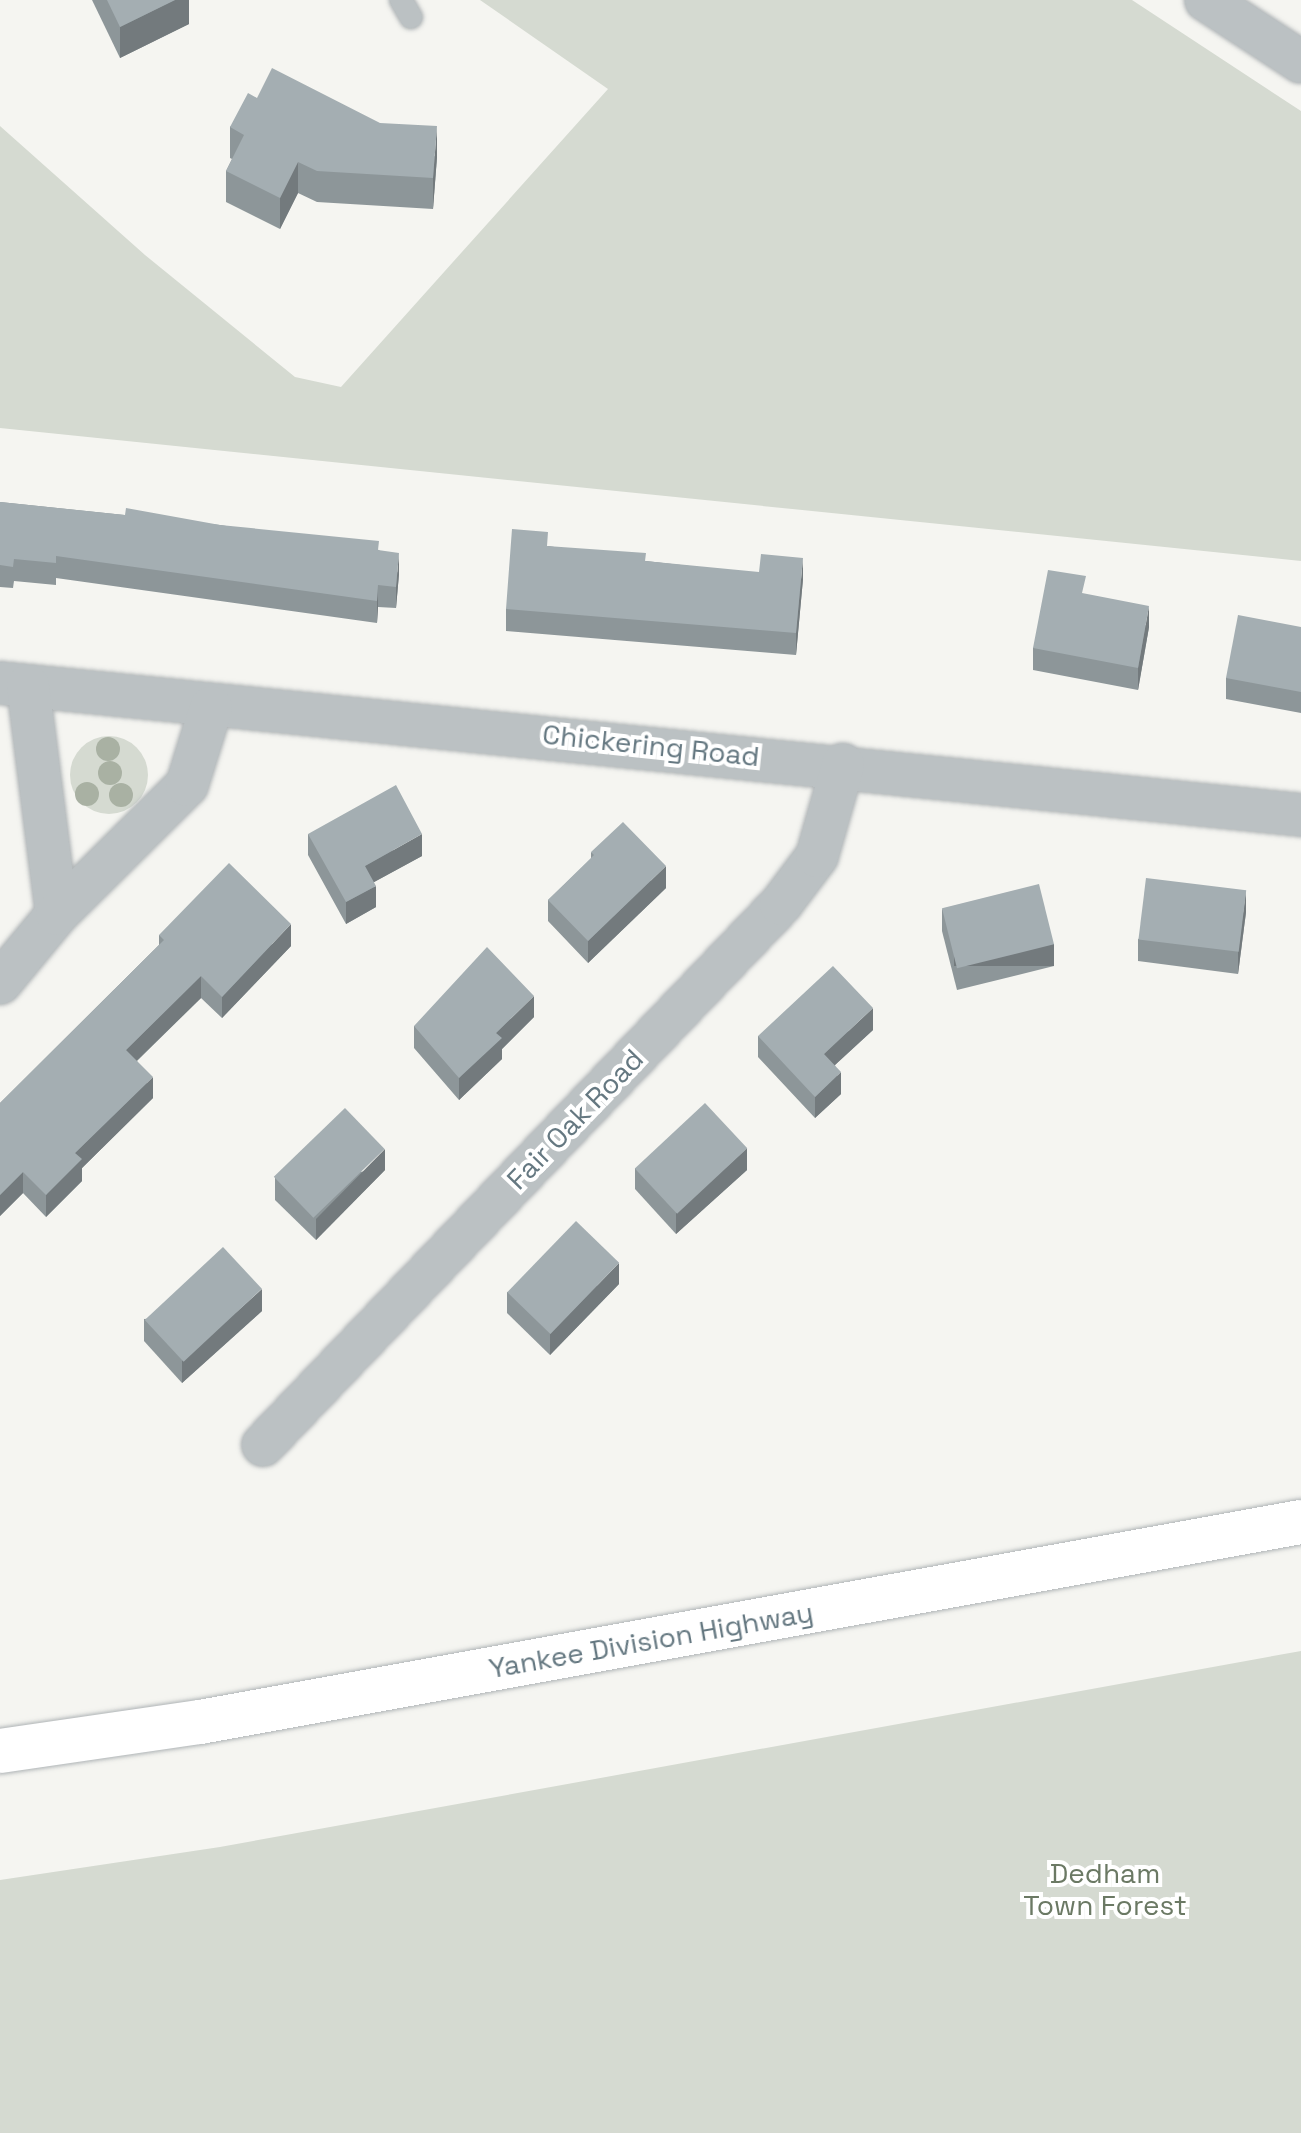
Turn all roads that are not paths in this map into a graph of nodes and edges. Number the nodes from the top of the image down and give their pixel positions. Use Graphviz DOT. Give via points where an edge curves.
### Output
graph roads {
  1 [pos="1206,0"];
  2 [pos="1301,62"];
  3 [pos="14,684"];
  4 [pos="211,708"];
  5 [pos="843,765"];
  6 [pos="1301,815"];
  7 [pos="57,914"];
  8 [pos="0,983"];
  9 [pos="263,1445"];
  10 [pos="1301,1522"];
  11 [pos="0,1751"];
  1 -- 2 [label="street"];
  3 -- 4 [label="street, Chickering Road"];
  3 -- 7 [label="street" via="52,842"];
  4 -- 5 [label="street, Chickering Road"];
  4 -- 7 [label="street" via="187,785"];
  5 -- 6 [label="street, Chickering Road"];
  5 -- 9 [label="street, Fair Oak Road" via="817,856 781,904"];
  7 -- 8 [label="street"];
  10 -- 11 [label="highway, Yankee Division Highway" via="200,1722"];
}
